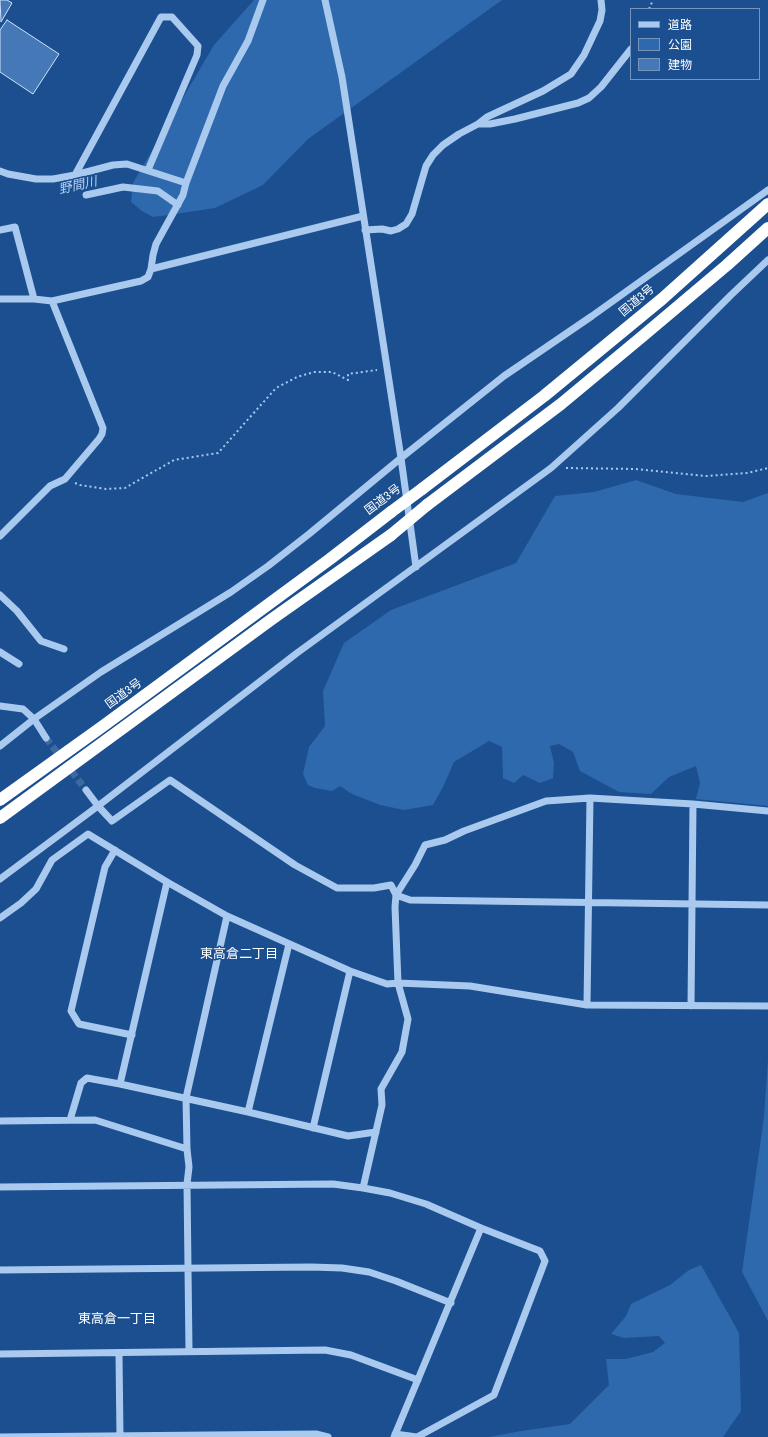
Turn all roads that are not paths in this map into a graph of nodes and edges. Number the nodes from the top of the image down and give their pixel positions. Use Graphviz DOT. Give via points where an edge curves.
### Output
graph roads {
  1 [pos="263,0"];
  2 [pos="325,0"];
  3 [pos="601,0"];
  4 [pos="630,50"];
  5 [pos="478,124"];
  6 [pos="148,170"];
  7 [pos="0,171"];
  8 [pos="75,175"];
  9 [pos="186,183"];
  10 [pos="768,190"];
  11 [pos="86,195"];
  12 [pos="768,204"];
  13 [pos="178,206"];
  14 [pos="363,216"];
  15 [pos="768,228"];
  16 [pos="0,230"];
  17 [pos="366,230"];
  18 [pos="768,260"];
  19 [pos="151,269"];
  20 [pos="0,299"];
  21 [pos="34,299"];
  22 [pos="52,301"];
  23 [pos="401,458"];
  24 [pos="0,536"];
  25 [pos="416,567"];
  26 [pos="0,595"];
  27 [pos="64,649"];
  28 [pos="0,652"];
  29 [pos="18,664"];
  30 [pos="0,706"];
  31 [pos="34,719"];
  32 [pos="46,738"];
  33 [pos="0,746"];
  34 [pos="86,790"];
  35 [pos="590,798"];
  36 [pos="0,800"];
  37 [pos="693,804"];
  38 [pos="98,806"];
  39 [pos="768,811"];
  40 [pos="0,818"];
  41 [pos="115,850"];
  42 [pos="0,878"];
  43 [pos="167,882"];
  44 [pos="396,895"];
  45 [pos="588,903"];
  46 [pos="692,904"];
  47 [pos="768,905"];
  48 [pos="227,916"];
  49 [pos="0,918"];
  50 [pos="289,944"];
  51 [pos="350,970"];
  52 [pos="398,983"];
  53 [pos="587,1004"];
  54 [pos="691,1006"];
  55 [pos="768,1006"];
  56 [pos="132,1035"];
  57 [pos="120,1084"];
  58 [pos="186,1098"];
  59 [pos="248,1112"];
  60 [pos="70,1120"];
  61 [pos="0,1121"];
  62 [pos="313,1128"];
  63 [pos="376,1132"];
  64 [pos="187,1149"];
  65 [pos="187,1184"];
  66 [pos="0,1187"];
  67 [pos="363,1188"];
  68 [pos="481,1228"];
  69 [pos="188,1268"];
  70 [pos="0,1270"];
  71 [pos="451,1302"];
  72 [pos="189,1351"];
  73 [pos="119,1353"];
  74 [pos="0,1354"];
  75 [pos="418,1380"];
  76 [pos="394,1435"];
  77 [pos="120,1436"];
  78 [pos="0,1437"];
  79 [pos="328,1437"];
  1 -- 9 [label="street" via="248,41 223,86"];
  2 -- 14 [label="street" via="342,77"];
  3 -- 5 [label="street" via="600,21 584,55 571,74"];
  4 -- 5 [label="street" via="589,98 515,119"];
  5 -- 17 [label="street" via="443,145 433,155 426,166 412,214 406,224 391,231"];
  6 -- 8 [label="street" via="127,164"];
  6 -- 8 [label="street" via="197,55 198,46 172,17 161,17"];
  6 -- 9 [label="street"];
  7 -- 8 [label="street" via="36,179"];
  9 -- 13 [label="street"];
  10 -- 23 [label="street" via="504,376"];
  11 -- 13 [label="street" via="123,187 158,191"];
  12 -- 36 [label="highway, 国道3号, bridge" via="649,309 544,396 324,564"];
  13 -- 19 [label="street" via="156,244"];
  14 -- 17 [label="street"];
  14 -- 19 [label="street"];
  15 -- 40 [label="highway, bridge" via="561,404 391,535"];
  16 -- 21 [label="street" via="15,227"];
  17 -- 23 [label="street"];
  18 -- 25 [label="street" via="618,408 551,468"];
  19 -- 22 [label="street" via="148,276 141,281"];
  20 -- 21 [label="street"];
  21 -- 22 [label="street"];
  22 -- 24 [label="street" via="103,428 100,439 65,478 50,486"];
  23 -- 25 [label="street"];
  23 -- 31 [label="street" via="268,566 231,592 101,672"];
  25 -- 38 [label="street" via="297,653"];
  26 -- 27 [label="street" via="17,611 41,641"];
  28 -- 29 [label="street"];
  30 -- 31 [label="street" via="23,709"];
  31 -- 32 [label="street"];
  31 -- 33 [label="street"];
  34 -- 38 [label="street"];
  35 -- 37 [label="street"];
  35 -- 44 [label="street" via="546,801 464,830 445,840 425,845"];
  35 -- 45 [label="street"];
  37 -- 39 [label="street"];
  37 -- 46 [label="street"];
  38 -- 42 [label="street"];
  38 -- 44 [label="street" via="112,821 170,780 295,865 337,888 374,888 391,885"];
  41 -- 43 [label="street"];
  41 -- 49 [label="street" via="88,834 52,860 36,889"];
  41 -- 56 [label="street" via="105,867 71,1011 79,1024"];
  43 -- 48 [label="street"];
  43 -- 56 [label="street"];
  44 -- 45 [label="street" via="410,900"];
  44 -- 52 [label="street"];
  45 -- 46 [label="street"];
  45 -- 53 [label="street"];
  46 -- 47 [label="street"];
  46 -- 54 [label="street"];
  48 -- 50 [label="street"];
  48 -- 58 [label="street"];
  50 -- 51 [label="street"];
  50 -- 59 [label="street"];
  51 -- 52 [label="street" via="387,984"];
  51 -- 62 [label="street"];
  52 -- 53 [label="street" via="470,986"];
  52 -- 63 [label="street" via="408,1020 402,1052 382,1090"];
  53 -- 54 [label="street"];
  54 -- 55 [label="street"];
  56 -- 57 [label="street"];
  57 -- 58 [label="street"];
  57 -- 60 [label="street" via="87,1078 81,1083"];
  58 -- 59 [label="street"];
  58 -- 64 [label="street"];
  59 -- 62 [label="street"];
  60 -- 61 [label="street"];
  60 -- 64 [label="street" via="95,1120"];
  62 -- 63 [label="street" via="348,1136"];
  63 -- 67 [label="street"];
  64 -- 65 [label="street"];
  65 -- 66 [label="street"];
  65 -- 67 [label="street" via="332,1184"];
  65 -- 69 [label="street"];
  67 -- 68 [label="street" via="426,1204"];
  68 -- 71 [label="street"];
  68 -- 76 [label="street" via="540,1251 545,1261 494,1394 417,1437"];
  69 -- 70 [label="street"];
  69 -- 71 [label="street" via="342,1268 369,1272"];
  69 -- 72 [label="street"];
  71 -- 75 [label="street"];
  72 -- 73 [label="street"];
  72 -- 75 [label="street" via="325,1350 351,1355"];
  73 -- 74 [label="street"];
  73 -- 77 [label="street"];
  75 -- 76 [label="street"];
  77 -- 78 [label="street"];
  77 -- 79 [label="street" via="316,1434"];
}
